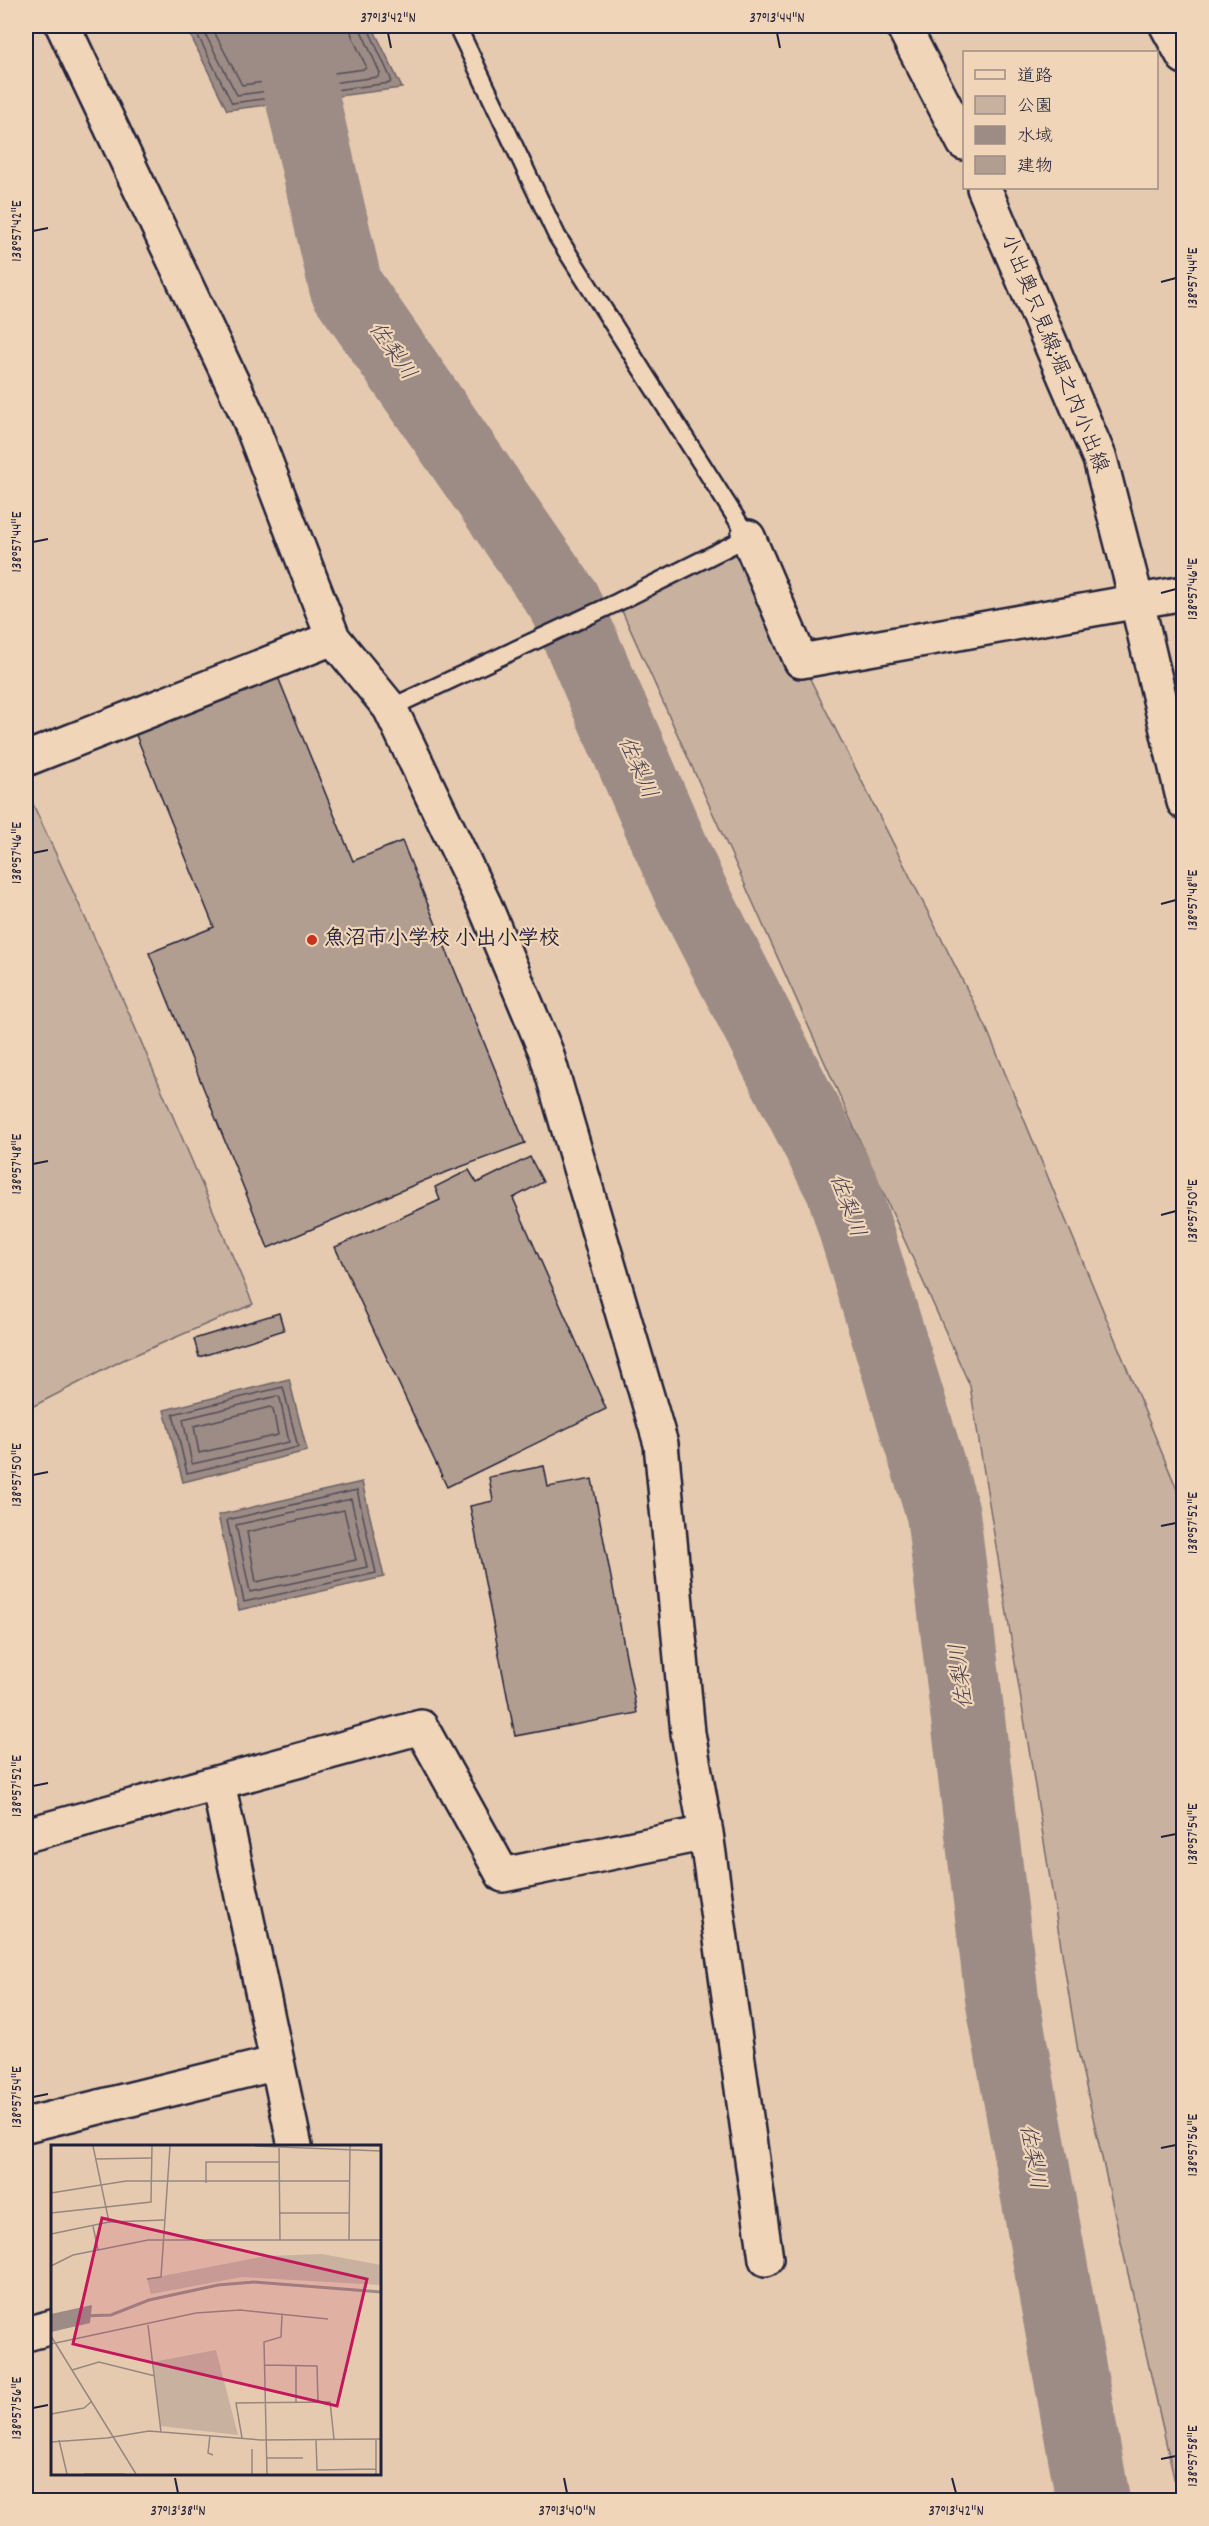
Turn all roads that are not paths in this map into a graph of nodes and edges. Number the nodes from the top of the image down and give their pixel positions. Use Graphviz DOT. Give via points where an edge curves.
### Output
graph roads {
  1 [pos="63,26"];
  2 [pos="457,26"];
  3 [pos="1167,26"];
  4 [pos="911,28"];
  5 [pos="1184,57"];
  6 [pos="963,141"];
  7 [pos="984,189"];
  8 [pos="736,543"];
  9 [pos="1184,593"];
  10 [pos="1137,602"];
  11 [pos="333,638"];
  12 [pos="403,703"];
  13 [pos="26,759"];
  14 [pos="1184,802"];
  15 [pos="218,1783"];
  16 [pos="706,1833"];
  17 [pos="26,1835"];
  18 [pos="277,2063"];
  19 [pos="26,2125"];
  20 [pos="295,2145"];
  21 [pos="766,2259"];
  22 [pos="51,2327"];
  23 [pos="26,2334"];
  1 -- 11 [label="street" via="248,416"];
  2 -- 8 [label="lane" via="557,236"];
  3 -- 5 [label="street"];
  4 -- 6 [label="street"];
  7 -- 10 [label="street, 小出奥只見線;堀之内小出線" via="1100,459"];
  8 -- 10 [label="street" via="801,661"];
  8 -- 12 [label="lane"];
  9 -- 10 [label="street"];
  10 -- 14 [label="street, 小出奥只見線;堀之内小出線"];
  11 -- 12 [label="street"];
  11 -- 13 [label="street"];
  12 -- 16 [label="street" via="546,1052 661,1444 688,1733"];
  15 -- 16 [label="street" via="421,1727 503,1875"];
  15 -- 17 [label="street"];
  15 -- 18 [label="street"];
  16 -- 21 [label="street"];
  18 -- 19 [label="street"];
  18 -- 20 [label="street"];
  22 -- 23 [label="street"];
}
